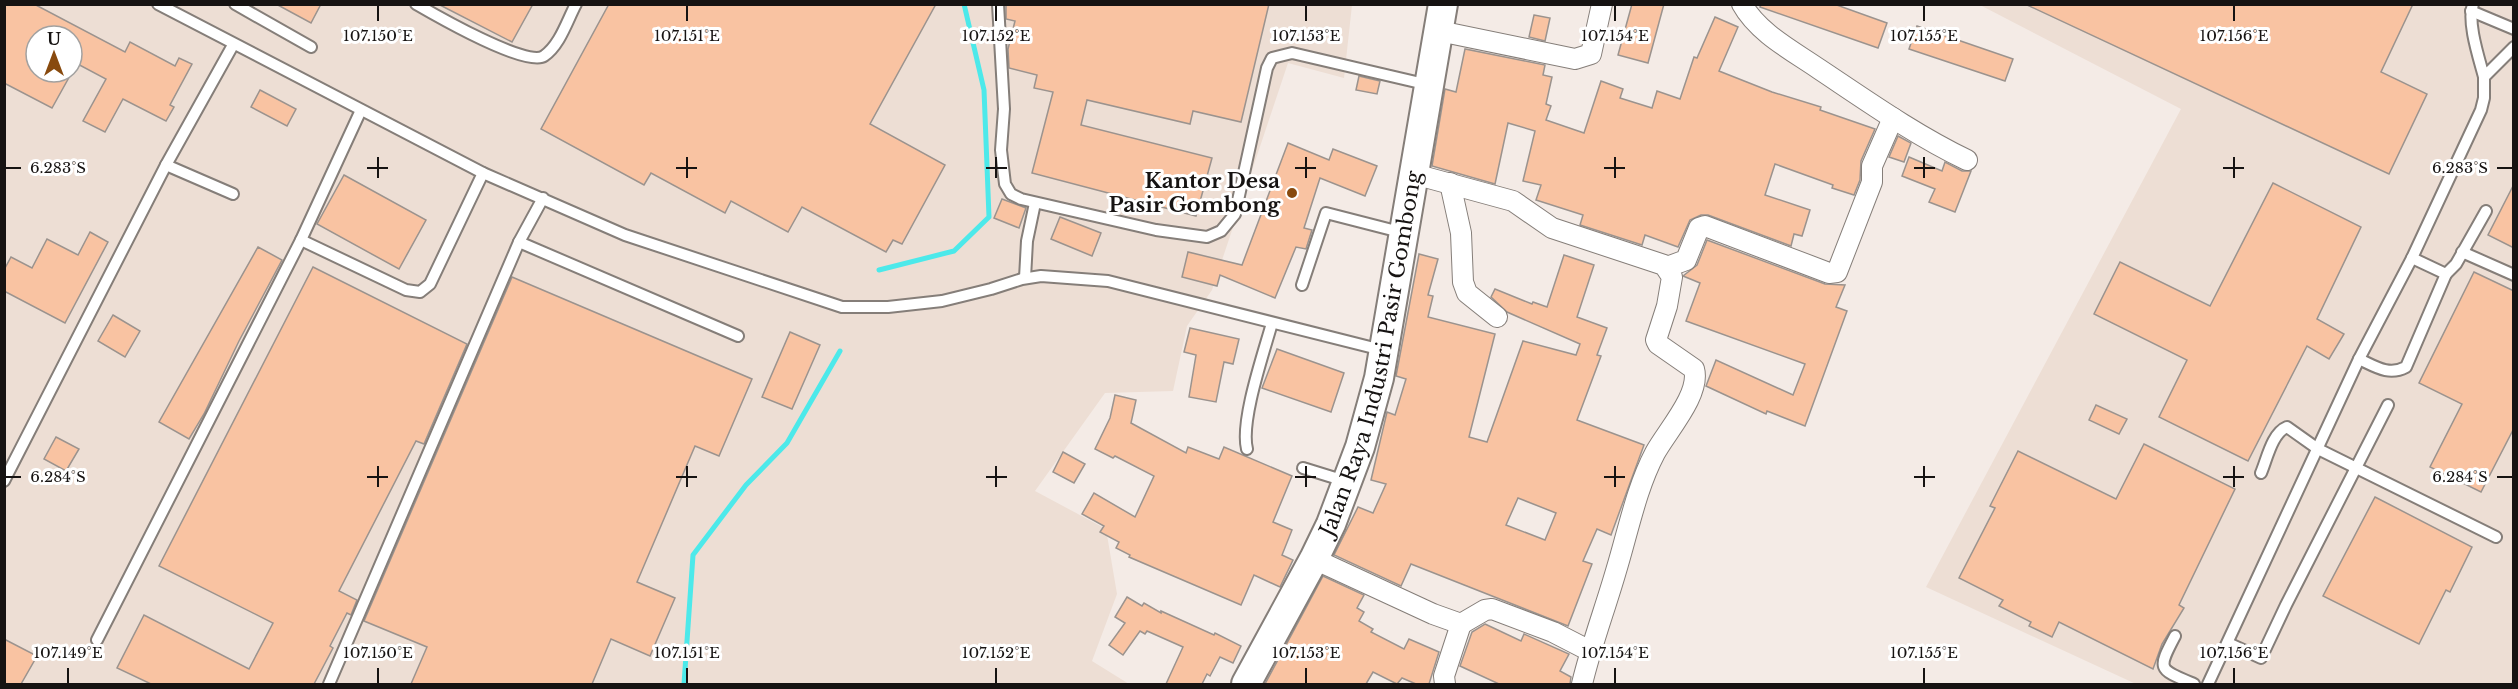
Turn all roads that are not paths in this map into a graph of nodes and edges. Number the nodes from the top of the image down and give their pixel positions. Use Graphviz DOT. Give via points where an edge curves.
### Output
graph roads {
  1 [pos="158,4"];
  2 [pos="235,4"];
  3 [pos="416,4"];
  4 [pos="576,4"];
  5 [pos="998,4"];
  6 [pos="1602,4"];
  7 [pos="1743,4"];
  8 [pos="2472,8"];
  9 [pos="1441,18"];
  10 [pos="2514,29"];
  11 [pos="233,45"];
  12 [pos="311,47"];
  13 [pos="2514,48"];
  14 [pos="2484,77"];
  15 [pos="1429,86"];
  16 [pos="361,110"];
  17 [pos="1893,118"];
  18 [pos="1967,160"];
  19 [pos="166,165"];
  20 [pos="483,173"];
  21 [pos="1414,174"];
  22 [pos="1450,183"];
  23 [pos="233,194"];
  24 [pos="543,198"];
  25 [pos="1035,203"];
  26 [pos="2486,211"];
  27 [pos="1404,233"];
  28 [pos="301,240"];
  29 [pos="519,243"];
  30 [pos="2462,252"];
  31 [pos="2412,258"];
  32 [pos="1667,267"];
  33 [pos="2446,274"];
  34 [pos="2514,275"];
  35 [pos="1025,278"];
  36 [pos="1302,285"];
  37 [pos="1497,317"];
  38 [pos="1272,322"];
  39 [pos="738,336"];
  40 [pos="1383,350"];
  41 [pos="2359,359"];
  42 [pos="2388,405"];
  43 [pos="1247,449"];
  44 [pos="2318,449"];
  45 [pos="1303,468"];
  46 [pos="2356,468"];
  47 [pos="2261,472"];
  48 [pos="4,481"];
  49 [pos="1348,482"];
  50 [pos="2496,537"];
  51 [pos="1314,559"];
  52 [pos="1461,624"];
  53 [pos="2175,636"];
  54 [pos="97,640"];
  55 [pos="2228,643"];
  56 [pos="1590,651"];
  57 [pos="329,684"];
  58 [pos="1245,684"];
  59 [pos="1444,684"];
  60 [pos="1582,684"];
  61 [pos="2194,684"];
  62 [pos="2208,684"];
  1 -- 11 [label="lane"];
  2 -- 12 [label="lane"];
  3 -- 4 [label="lane" via="494,45 534,59 543,57 558,39"];
  5 -- 25 [label="lane" via="1005,184 1011,194"];
  6 -- 9 [label="street" via="1591,54 1575,59"];
  7 -- 17 [label="street" via="1779,42"];
  8 -- 10 [label="lane"];
  8 -- 14 [label="lane" via="2475,44"];
  9 -- 15 [label="main road, Jalan Raya Industri Pasir Gombong"];
  11 -- 16 [label="lane"];
  11 -- 19 [label="lane"];
  13 -- 14 [label="lane"];
  14 -- 31 [label="lane" via="2481,110"];
  15 -- 21 [label="main road, Jalan Raya Industri Pasir Gombong"];
  15 -- 25 [label="lane" via="1292,53 1272,58 1235,214 1221,231 1207,237 1156,230"];
  16 -- 20 [label="lane"];
  16 -- 28 [label="lane"];
  17 -- 18 [label="street"];
  17 -- 32 [label="street" via="1872,166 1872,182 1837,272 1829,273 1705,226 1699,228 1686,260"];
  19 -- 23 [label="lane"];
  19 -- 48 [label="lane"];
  20 -- 24 [label="lane"];
  20 -- 28 [label="lane" via="430,284 420,292 406,290"];
  21 -- 22 [label="street"];
  21 -- 27 [label="main road, Jalan Raya Industri Pasir Gombong"];
  22 -- 32 [label="street" via="1513,201 1552,228"];
  22 -- 37 [label="street" via="1461,233 1463,282 1472,297"];
  24 -- 29 [label="lane"];
  24 -- 35 [label="lane" via="625,235 842,307 942,301"];
  25 -- 35 [label="lane"];
  26 -- 30 [label="lane"];
  27 -- 36 [label="lane" via="1326,213"];
  27 -- 40 [label="main road, Jalan Raya Industri Pasir Gombong"];
  28 -- 54 [label="lane"];
  29 -- 39 [label="lane"];
  29 -- 57 [label="lane"];
  30 -- 33 [label="lane"];
  30 -- 34 [label="lane"];
  31 -- 33 [label="lane"];
  31 -- 41 [label="lane"];
  32 -- 56 [label="street" via="1672,276 1671,290 1656,340 1694,369 1695,385 1644,477"];
  33 -- 41 [label="lane" via="2406,367 2390,372"];
  35 -- 38 [label="lane" via="1108,281"];
  38 -- 40 [label="lane"];
  38 -- 43 [label="lane" via="1255,386 1245,439"];
  40 -- 49 [label="main road, Jalan Raya Industri Pasir Gombong" via="1371,410"];
  41 -- 44 [label="lane"];
  42 -- 46 [label="lane"];
  44 -- 46 [label="lane"];
  44 -- 47 [label="lane" via="2286,427 2276,438"];
  44 -- 55 [label="lane"];
  45 -- 49 [label="lane"];
  46 -- 50 [label="lane"];
  46 -- 55 [label="lane" via="2261,658"];
  49 -- 51 [label="main road, Jalan Raya Industri Pasir Gombong"];
  51 -- 52 [label="street"];
  51 -- 58 [label="main road, Jalan Raya Industri Pasir Gombong"];
  52 -- 56 [label="street" via="1492,609"];
  52 -- 59 [label="street"];
  53 -- 61 [label="lane" via="2163,666"];
  55 -- 62 [label="lane"];
  56 -- 60 [label="street"];
}
